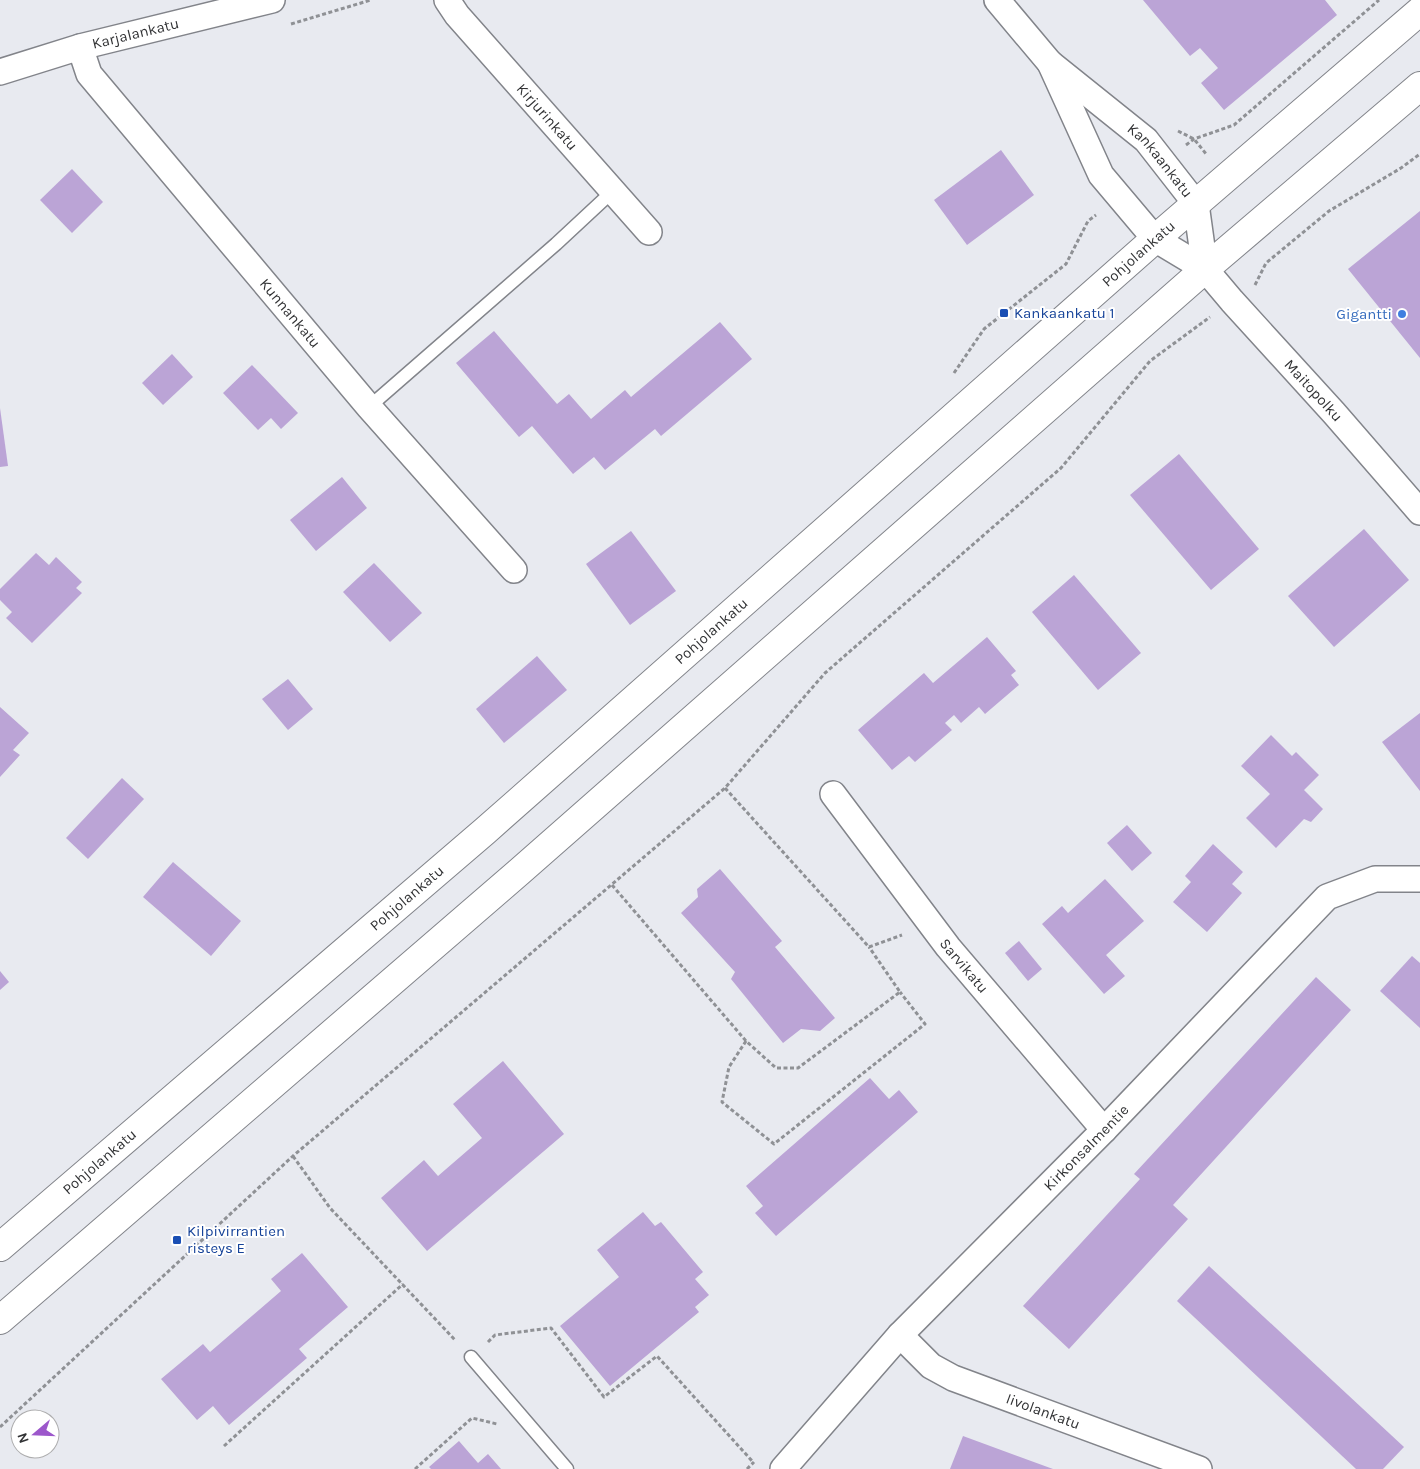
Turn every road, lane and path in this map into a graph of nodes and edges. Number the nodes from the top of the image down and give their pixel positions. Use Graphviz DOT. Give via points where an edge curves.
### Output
graph roads {
  1 [pos="272,0"];
  2 [pos="447,0"];
  3 [pos="997,0"];
  4 [pos="1379,0"];
  5 [pos="1420,11"];
  6 [pos="80,47"];
  7 [pos="1050,62"];
  8 [pos="0,72"];
  9 [pos="1420,86"];
  10 [pos="1420,154"];
  11 [pos="1162,162"];
  12 [pos="613,192"];
  13 [pos="1118,196"];
  14 [pos="1196,204"];
  15 [pos="649,232"];
  16 [pos="1154,239"];
  17 [pos="1205,269"];
  18 [pos="1232,301"];
  19 [pos="952,376"];
  20 [pos="369,407"];
  21 [pos="1420,512"];
  22 [pos="514,570"];
  23 [pos="725,788"];
  24 [pos="834,794"];
  25 [pos="1420,879"];
  26 [pos="612,885"];
  27 [pos="931,924"];
  28 [pos="869,947"];
  29 [pos="900,992"];
  30 [pos="746,1040"];
  31 [pos="1104,1130"];
  32 [pos="293,1156"];
  33 [pos="0,1247"];
  34 [pos="403,1284"];
  35 [pos="0,1320"];
  36 [pos="900,1335"];
  37 [pos="471,1357"];
  38 [pos="502,1425"];
  39 [pos="0,1427"];
  40 [pos="224,1446"];
  41 [pos="753,1462"];
  42 [pos="415,1469"];
  43 [pos="567,1469"];
  44 [pos="783,1469"];
  45 [pos="1199,1469"];
  1 -- 6 [label="street, Karjalankatu"];
  2 -- 12 [label="street, Kirjurinkatu"];
  3 -- 7 [label="street, Kankaankatu"];
  4 -- 11 [label="path" via="1234,125 1194,139"];
  5 -- 14 [label="main road, Pohjolankatu"];
  6 -- 8 [label="street, Karjalankatu"];
  6 -- 20 [label="street, Kunnankatu" via="89,74"];
  7 -- 11 [label="street, Kankaankatu" via="1146,140"];
  7 -- 13 [label="street, Kankaankatu" via="1101,175"];
  9 -- 17 [label="main road"];
  10 -- 18 [label="path" via="1329,211 1266,263 1255,285"];
  11 -- 14 [label="street, Kankaankatu"];
  12 -- 15 [label="street, Kirjurinkatu"];
  12 -- 20 [label="lane"];
  13 -- 16 [label="street, Kankaankatu"];
  13 -- 19 [label="path" via="1088,221 1066,264 984,329"];
  14 -- 16 [label="main road, Pohjolankatu"];
  14 -- 17 [label="street, Kankaankatu"];
  16 -- 17 [label="street, Kankaankatu"];
  16 -- 33 [label="main road, Pohjolankatu" via="485,831"];
  17 -- 18 [label="street, Maitopolku"];
  17 -- 35 [label="main road" via="519,872"];
  18 -- 21 [label="street, Maitopolku"];
  18 -- 23 [label="path" via="1150,361 1061,468 825,674"];
  20 -- 22 [label="street, Kunnankatu"];
  23 -- 26 [label="path"];
  23 -- 28 [label="path"];
  24 -- 27 [label="street, Sarvikatu"];
  25 -- 31 [label="street, Kirkonsalmentie" via="1375,880 1327,897"];
  26 -- 30 [label="path"];
  26 -- 32 [label="path"];
  27 -- 28 [label="path"];
  27 -- 31 [label="street, Sarvikatu"];
  28 -- 29 [label="path"];
  29 -- 30 [label="path" via="798,1068 776,1068"];
  29 -- 30 [label="path" via="925,1024 774,1144 722,1102 729,1066"];
  31 -- 36 [label="street, Kirkonsalmentie"];
  32 -- 34 [label="path" via="330,1208"];
  32 -- 39 [label="path"];
  34 -- 37 [label="path"];
  34 -- 40 [label="path"];
  36 -- 44 [label="street, Kirkonsalmentie"];
  36 -- 45 [label="street, Iivolankatu" via="931,1366 952,1378"];
  37 -- 41 [label="path" via="495,1335 551,1328 604,1397 657,1356"];
  37 -- 43 [label="lane"];
  38 -- 42 [label="path" via="472,1418"];
}
